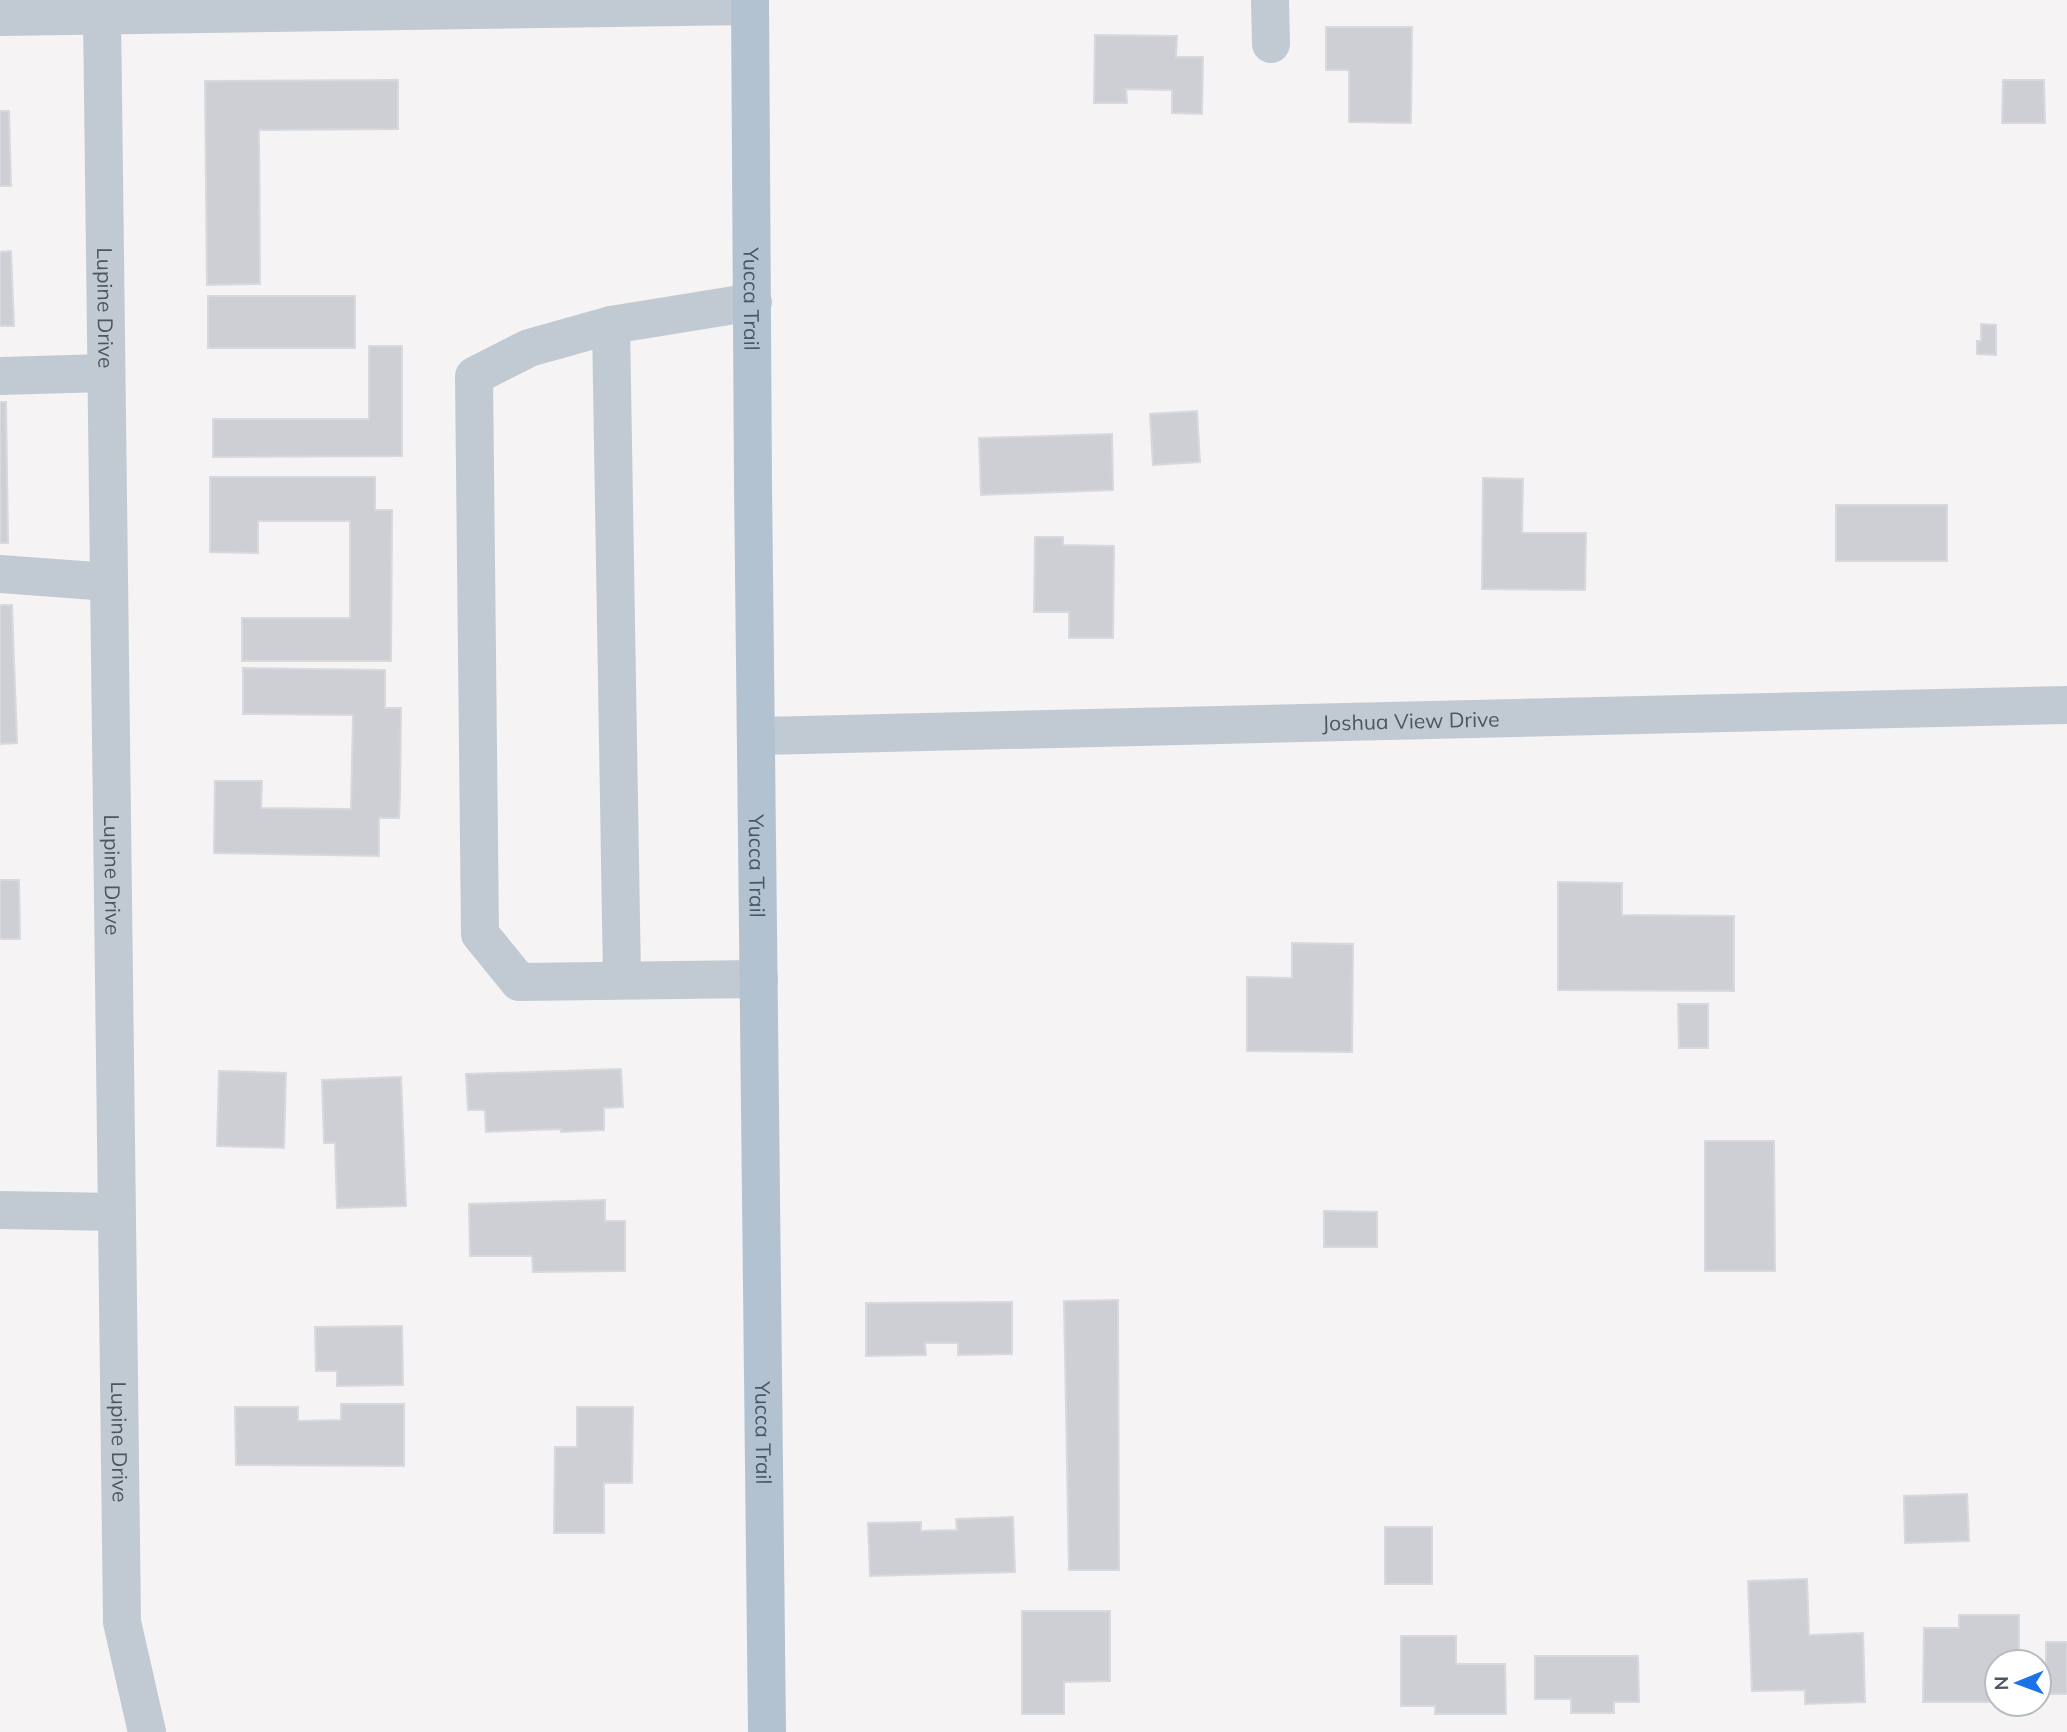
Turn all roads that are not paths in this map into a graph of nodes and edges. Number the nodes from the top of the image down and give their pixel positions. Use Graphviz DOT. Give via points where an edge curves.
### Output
graph roads {
  1 [pos="1270,0"];
  2 [pos="750,3"];
  3 [pos="102,15"];
  4 [pos="0,17"];
  5 [pos="1271,44"];
  6 [pos="753,302"];
  7 [pos="611,326"];
  8 [pos="106,373"];
  9 [pos="0,376"];
  10 [pos="0,574"];
  11 [pos="108,582"];
  12 [pos="2067,705"];
  13 [pos="757,736"];
  14 [pos="622,979"];
  15 [pos="759,979"];
  16 [pos="0,1210"];
  17 [pos="117,1212"];
  18 [pos="147,1732"];
  19 [pos="767,1732"];
  1 -- 5 [label="street"];
  2 -- 3 [label="street"];
  2 -- 6 [label="main road, Yucca Trail"];
  3 -- 4 [label="street"];
  3 -- 8 [label="street, Lupine Drive"];
  6 -- 7 [label="street"];
  6 -- 13 [label="main road, Yucca Trail"];
  7 -- 14 [label="street"];
  7 -- 14 [label="street" via="529,348 474,376 480,934 519,982"];
  8 -- 9 [label="street"];
  8 -- 11 [label="street, Lupine Drive"];
  10 -- 11 [label="street"];
  11 -- 17 [label="street, Lupine Drive"];
  12 -- 13 [label="street, Joshua View Drive"];
  13 -- 15 [label="main road, Yucca Trail"];
  14 -- 15 [label="street"];
  15 -- 19 [label="main road, Yucca Trail"];
  16 -- 17 [label="street"];
  17 -- 18 [label="street, Lupine Drive" via="122,1622"];
}
